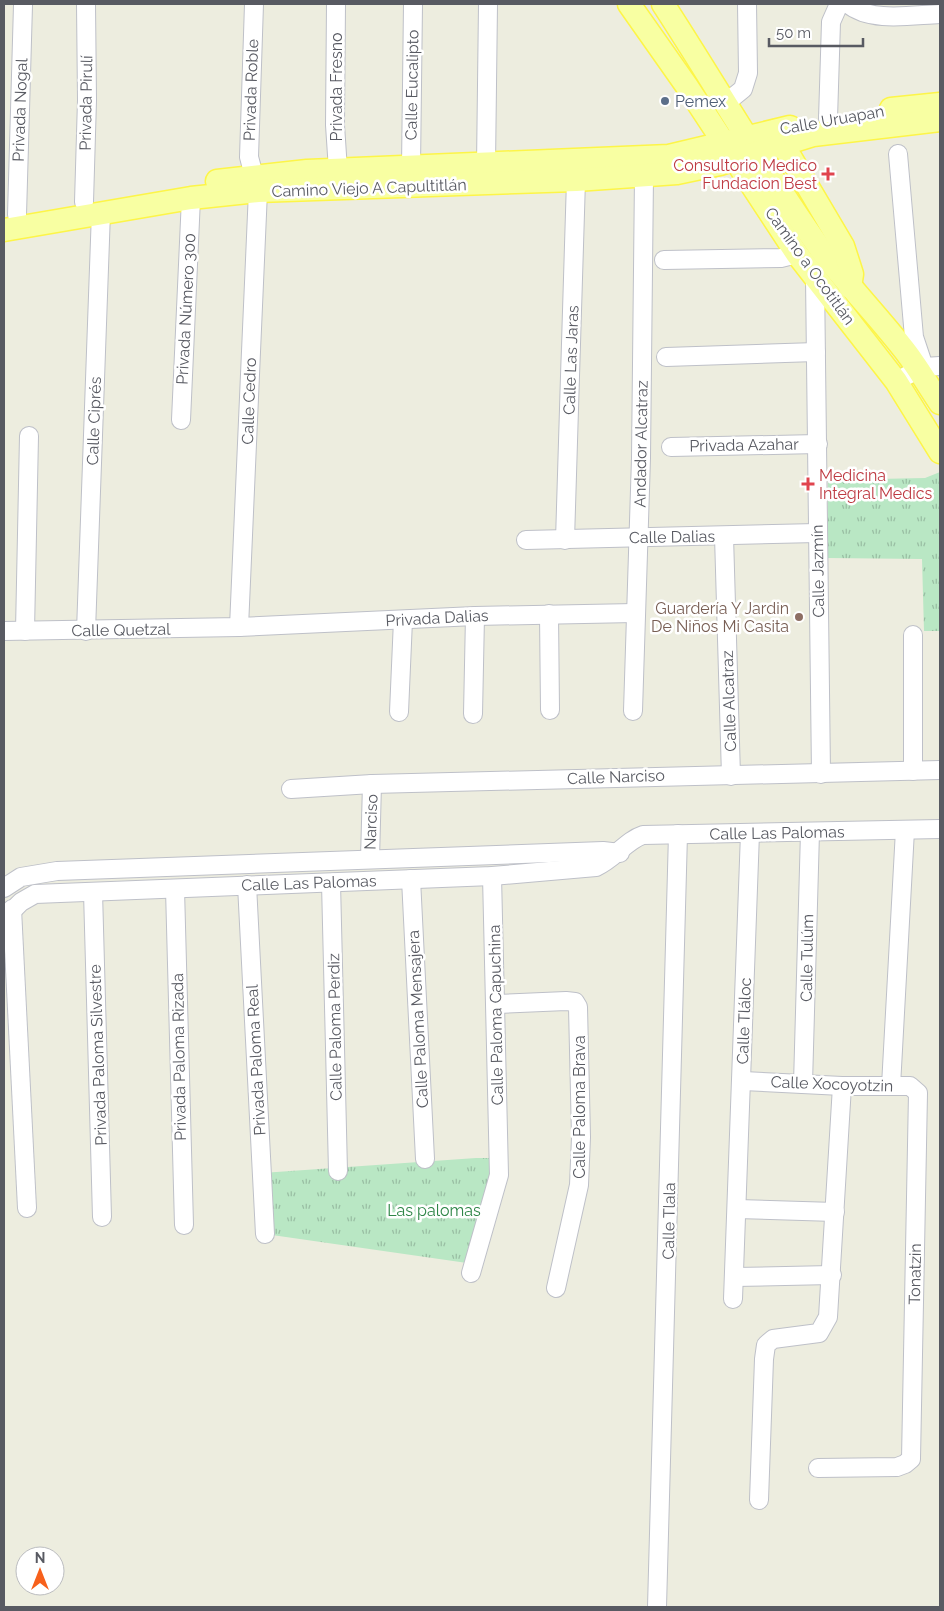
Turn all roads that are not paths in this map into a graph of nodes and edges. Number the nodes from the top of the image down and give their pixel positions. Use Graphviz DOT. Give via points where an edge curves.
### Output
graph roads {
  1 [pos="86,4"];
  2 [pos="254,4"];
  3 [pos="336,4"];
  4 [pos="414,4"];
  5 [pos="488,4"];
  6 [pos="629,4"];
  7 [pos="662,4"];
  8 [pos="748,4"];
  9 [pos="839,4"];
  10 [pos="848,4"];
  11 [pos="23,5"];
  12 [pos="940,11"];
  13 [pos="727,102"];
  14 [pos="940,104"];
  15 [pos="828,119"];
  16 [pos="940,120"];
  17 [pos="779,137"];
  18 [pos="752,144"];
  19 [pos="729,151"];
  20 [pos="898,154"];
  21 [pos="486,165"];
  22 [pos="410,167"];
  23 [pos="338,170"];
  24 [pos="644,176"];
  25 [pos="576,180"];
  26 [pos="255,184"];
  27 [pos="191,198"];
  28 [pos="93,207"];
  29 [pos="8,221"];
  30 [pos="797,254"];
  31 [pos="664,260"];
  32 [pos="815,278"];
  33 [pos="850,287"];
  34 [pos="816,352"];
  35 [pos="666,357"];
  36 [pos="927,367"];
  37 [pos="896,381"];
  38 [pos="940,403"];
  39 [pos="181,420"];
  40 [pos="29,436"];
  41 [pos="818,444"];
  42 [pos="671,447"];
  43 [pos="940,452"];
  44 [pos="817,533"];
  45 [pos="724,536"];
  46 [pos="638,537"];
  47 [pos="526,540"];
  48 [pos="565,540"];
  49 [pos="635,612"];
  50 [pos="549,614"];
  51 [pos="475,616"];
  52 [pos="403,620"];
  53 [pos="239,628"];
  54 [pos="4,631"];
  55 [pos="25,631"];
  56 [pos="86,631"];
  57 [pos="913,635"];
  58 [pos="550,710"];
  59 [pos="633,711"];
  60 [pos="399,712"];
  61 [pos="473,714"];
  62 [pos="940,770"];
  63 [pos="913,771"];
  64 [pos="820,774"];
  65 [pos="731,776"];
  66 [pos="372,784"];
  67 [pos="292,789"];
  68 [pos="940,829"];
  69 [pos="905,830"];
  70 [pos="810,832"];
  71 [pos="750,833"];
  72 [pos="678,834"];
  73 [pos="620,853"];
  74 [pos="370,859"];
  75 [pos="492,876"];
  76 [pos="411,879"];
  77 [pos="331,883"];
  78 [pos="247,885"];
  79 [pos="4,888"];
  80 [pos="175,889"];
  81 [pos="93,892"];
  82 [pos="8,914"];
  83 [pos="497,1004"];
  84 [pos="743,1081"];
  85 [pos="803,1084"];
  86 [pos="842,1086"];
  87 [pos="891,1086"];
  88 [pos="918,1093"];
  89 [pos="425,1159"];
  90 [pos="338,1172"];
  91 [pos="27,1208"];
  92 [pos="737,1210"];
  93 [pos="835,1212"];
  94 [pos="102,1217"];
  95 [pos="184,1225"];
  96 [pos="265,1234"];
  97 [pos="471,1273"];
  98 [pos="832,1275"];
  99 [pos="734,1277"];
  100 [pos="556,1288"];
  101 [pos="733,1299"];
  102 [pos="818,1468"];
  103 [pos="759,1500"];
  104 [pos="657,1607"];
  1 -- 28 [label="street, Privada Pirulí"];
  2 -- 26 [label="street, Privada Roble" via="249,145"];
  3 -- 23 [label="street, Privada Fresno"];
  4 -- 22 [label="street, Calle Eucalipto"];
  5 -- 21 [label="street"];
  6 -- 19 [label="main road, Camino a Ocotitlán"];
  7 -- 13 [label="main road, Camino a Ocotitlán"];
  8 -- 13 [label="street" via="748,73 743,89"];
  9 -- 15 [label="street" via="831,22"];
  10 -- 12 [label="street" via="854,9 879,15"];
  11 -- 29 [label="street, Privada Nogal"];
  13 -- 18 [label="main road, Camino a Ocotitlán"];
  14 -- 15 [label="main road, Calle Uruapan"];
  15 -- 17 [label="main road, Calle Uruapan"];
  16 -- 17 [label="main road, Calle Uruapan"];
  17 -- 18 [label="main road, Calle Uruapan"];
  17 -- 33 [label="main road" via="844,246 852,274"];
  18 -- 19 [label="main road, Calle Uruapan"];
  18 -- 33 [label="main road, Camino a Ocotitlán"];
  19 -- 21 [label="main road, Camino Viejo A Capultitlán"];
  19 -- 24 [label="main road, Camino Viejo A Capultitlán" via="692,171"];
  19 -- 30 [label="main road, Camino a Ocotitlán"];
  20 -- 36 [label="street" via="914,337"];
  21 -- 22 [label="main road, Camino Viejo A Capultitlán"];
  22 -- 23 [label="main road, Camino Viejo A Capultitlán"];
  23 -- 26 [label="main road, Camino Viejo A Capultitlán"];
  24 -- 25 [label="main road, Camino Viejo A Capultitlán"];
  24 -- 46 [label="street, Andador Alcatraz"];
  25 -- 26 [label="main road, Camino Viejo A Capultitlán"];
  25 -- 48 [label="street, Calle Las Jaras"];
  26 -- 27 [label="main road, Camino Viejo A Capultitlán"];
  26 -- 28 [label="main road, Camino Viejo A Capultitlán"];
  26 -- 53 [label="street, Calle Cedro"];
  27 -- 28 [label="main road, Camino Viejo A Capultitlán"];
  27 -- 39 [label="street, Privada Número 300"];
  28 -- 29 [label="main road, Camino Viejo A Capultitlán"];
  28 -- 56 [label="street, Calle Ciprés"];
  30 -- 31 [label="street" via="781,258"];
  30 -- 32 [label="main road, Camino a Ocotitlán"];
  32 -- 34 [label="street, Calle Jazmín"];
  32 -- 37 [label="main road, Camino a Ocotitlán"];
  33 -- 36 [label="main road, Camino a Ocotitlán" via="902,347"];
  34 -- 35 [label="street"];
  34 -- 41 [label="street, Calle Jazmín"];
  36 -- 37 [label="street"];
  36 -- 38 [label="main road, Camino a Ocotitlán"];
  37 -- 43 [label="main road, Camino a Ocotitlán"];
  40 -- 55 [label="street"];
  41 -- 42 [label="street, Privada Azahar"];
  41 -- 44 [label="street, Calle Jazmín"];
  44 -- 45 [label="street, Calle Dalias"];
  44 -- 64 [label="street, Calle Jazmín"];
  45 -- 46 [label="street, Calle Dalias"];
  45 -- 65 [label="street, Calle Alcatraz"];
  46 -- 48 [label="street, Calle Dalias"];
  46 -- 49 [label="street, Andador Alcatraz"];
  47 -- 48 [label="street, Calle Dalias"];
  49 -- 50 [label="street, Privada Dalias"];
  49 -- 59 [label="street, Andador Alcatraz"];
  50 -- 51 [label="street, Privada Dalias"];
  50 -- 58 [label="street"];
  51 -- 52 [label="street, Privada Dalias"];
  51 -- 61 [label="street"];
  52 -- 53 [label="street, Privada Dalias"];
  52 -- 60 [label="street"];
  53 -- 56 [label="street, Calle Quetzal"];
  54 -- 55 [label="street, Calle Quetzal"];
  55 -- 56 [label="street, Calle Quetzal"];
  57 -- 63 [label="street"];
  62 -- 63 [label="street, Calle Narciso"];
  63 -- 64 [label="street, Calle Narciso"];
  64 -- 65 [label="street, Calle Narciso"];
  65 -- 66 [label="street, Calle Narciso"];
  66 -- 67 [label="street, Calle Narciso"];
  66 -- 74 [label="street, Narciso"];
  68 -- 69 [label="street, Calle Las Palomas"];
  69 -- 70 [label="street, Calle Las Palomas"];
  69 -- 87 [label="street"];
  70 -- 71 [label="street, Calle Las Palomas"];
  70 -- 85 [label="street, Calle Tulúm"];
  71 -- 72 [label="street, Calle Las Palomas"];
  71 -- 84 [label="street, Calle Tláloc"];
  72 -- 73 [label="street, Calle Las Palomas" via="639,836"];
  72 -- 104 [label="street, Calle Tlala"];
  73 -- 74 [label="street, Calle Las Palomas"];
  73 -- 75 [label="street, Calle Las Palomas" via="596,868"];
  74 -- 79 [label="street, Calle Las Palomas" via="57,871 21,877"];
  75 -- 76 [label="street, Calle Las Palomas"];
  75 -- 83 [label="street, Calle Paloma Capuchina"];
  76 -- 77 [label="street, Calle Las Palomas"];
  76 -- 89 [label="street, Calle Paloma Mensajera"];
  77 -- 78 [label="street, Calle Las Palomas"];
  77 -- 90 [label="street, Calle Paloma Perdiz"];
  78 -- 80 [label="street, Calle Las Palomas"];
  78 -- 96 [label="street, Privada Paloma Real"];
  80 -- 81 [label="street, Calle Las Palomas"];
  80 -- 95 [label="street, Privada Paloma Rizada"];
  81 -- 82 [label="street, Calle Las Palomas" via="34,894"];
  81 -- 94 [label="street, Privada Paloma Silvestre"];
  82 -- 91 [label="street"];
  83 -- 97 [label="street, Calle Paloma Capuchina" via="498,1184"];
  83 -- 100 [label="street, Calle Paloma Brava" via="566,1001 575,1002 578,1007 579,1185"];
  84 -- 85 [label="street, Calle Xocoyotzin"];
  84 -- 92 [label="street, Calle Tláloc"];
  85 -- 86 [label="street, Calle Xocoyotzin"];
  86 -- 87 [label="street, Calle Xocoyotzin"];
  86 -- 93 [label="street"];
  87 -- 88 [label="street, Calle Xocoyotzin" via="910,1086"];
  88 -- 102 [label="street, Tonatzin" via="912,1454 909,1462 897,1467"];
  92 -- 93 [label="street"];
  92 -- 99 [label="street, Calle Tláloc"];
  93 -- 98 [label="street"];
  98 -- 99 [label="street"];
  98 -- 103 [label="street" via="824,1328 819,1333 773,1340 765,1350"];
  99 -- 101 [label="street, Calle Tláloc"];
}
